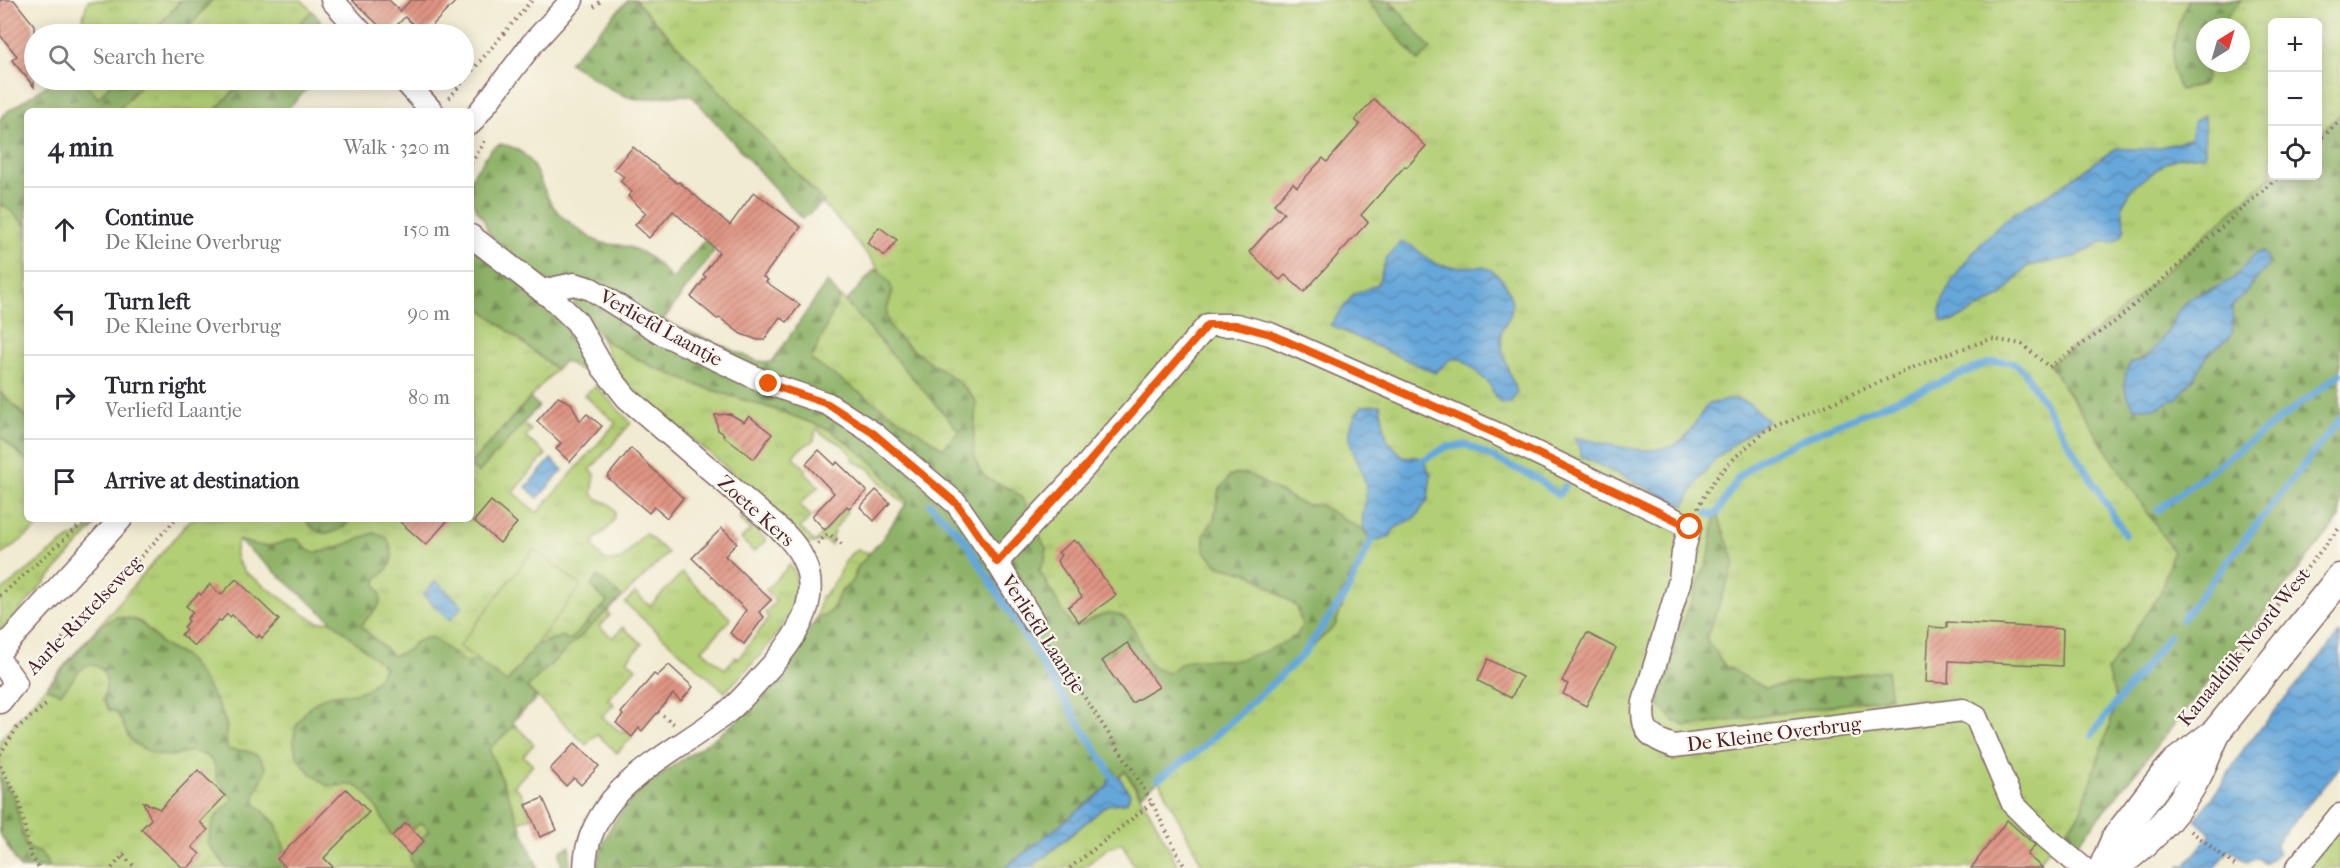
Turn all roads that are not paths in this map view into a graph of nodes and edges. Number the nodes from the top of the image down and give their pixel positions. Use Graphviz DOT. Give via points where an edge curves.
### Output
graph roads {
  1 [pos="332,0"];
  2 [pos="573,0"];
  3 [pos="354,24"];
  4 [pos="417,90"];
  5 [pos="439,106"];
  6 [pos="474,119"];
  7 [pos="474,238"];
  8 [pos="542,291"];
  9 [pos="118,522"];
  10 [pos="997,562"];
  11 [pos="2340,578"];
  12 [pos="1033,621"];
  13 [pos="0,651"];
  14 [pos="0,661"];
  15 [pos="0,702"];
  16 [pos="2216,732"];
  17 [pos="2340,815"];
  18 [pos="585,868"];
  19 [pos="2083,868"];
  20 [pos="2103,868"];
  21 [pos="2113,868"];
  22 [pos="2297,868"];
  1 -- 3 [label="street"];
  2 -- 6 [label="street" via="532,44"];
  4 -- 5 [label="street"];
  7 -- 8 [label="street, Zoete Kers"];
  8 -- 10 [label="street, Verliefd Laantje" via="574,284 591,289 663,334 769,384 828,404 873,433 957,504"];
  8 -- 18 [label="street, Zoete Kers" via="577,322 603,368 627,398 788,537 802,555 810,584 809,605 788,646 727,711 645,768 607,806 589,839"];
  9 -- 13 [label="street, Aarle-Rixtelseweg"];
  10 -- 12 [label="street, Verliefd Laantje"];
  10 -- 19 [label="street, De Kleine Overbrug" via="1208,325 1236,325 1270,334 1497,434 1690,527 1680,580 1644,702 1642,718 1656,741 1674,746 1963,710 1976,717 2013,804"];
  11 -- 16 [label="main road, Kanaaldijk Noord West"];
  14 -- 15 [label="street, Aarle-Rixtelseweg" via="16,683"];
  16 -- 20 [label="main road, Kanaaldijk Noord West" via="2163,777 2116,838"];
  16 -- 21 [label="main road, Kanaaldijk Noord West" via="2197,777 2171,815 2138,850"];
  17 -- 22 [label="street"];
}
